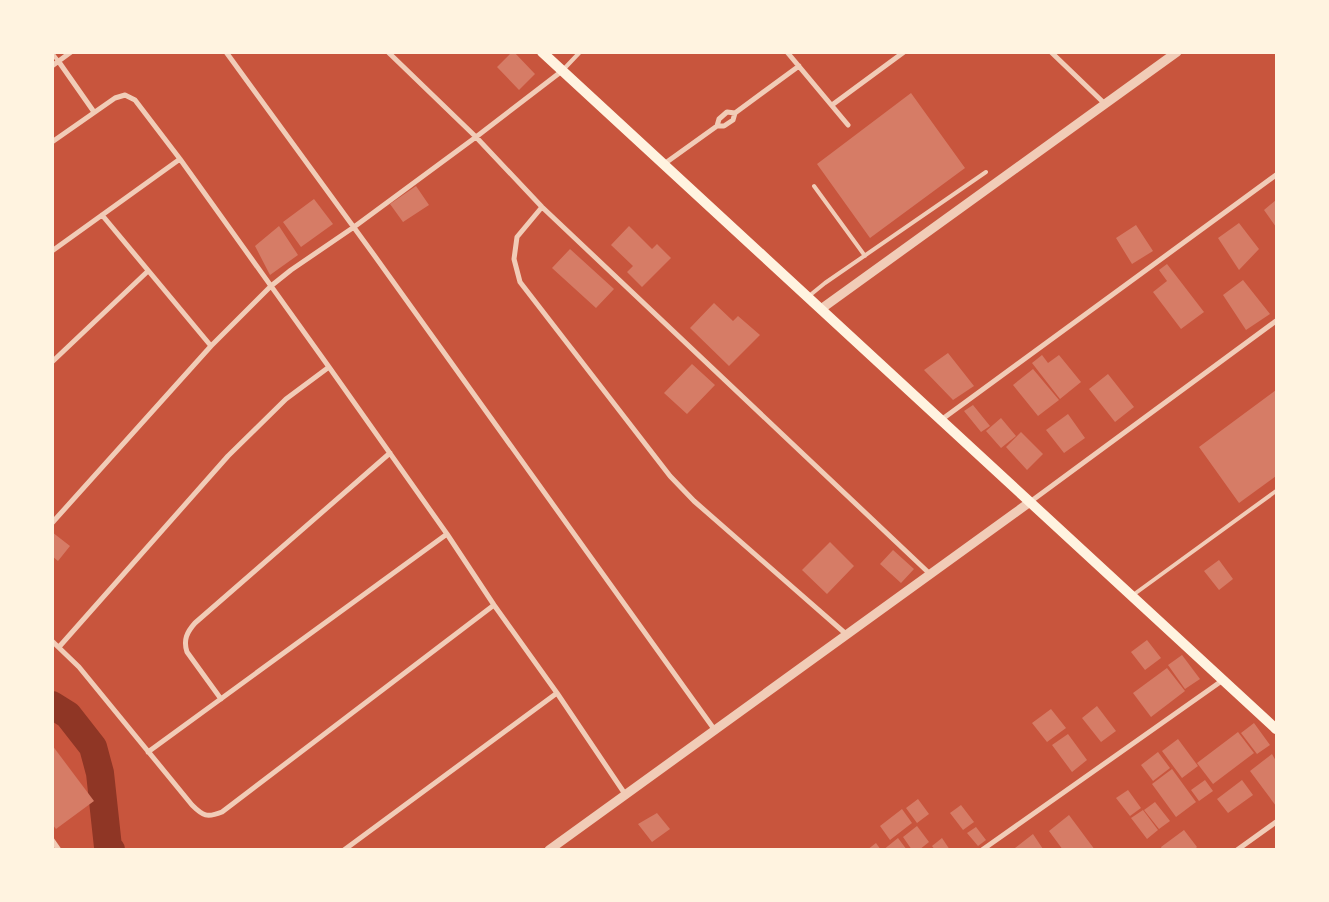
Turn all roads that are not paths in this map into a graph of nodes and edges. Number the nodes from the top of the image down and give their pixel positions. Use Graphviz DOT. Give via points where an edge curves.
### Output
graph roads {
  1 [pos="71,52"];
  2 [pos="226,52"];
  3 [pos="388,52"];
  4 [pos="542,52"];
  5 [pos="580,52"];
  6 [pos="788,52"];
  7 [pos="1051,52"];
  8 [pos="1177,52"];
  9 [pos="52,53"];
  10 [pos="902,53"];
  11 [pos="59,62"];
  12 [pos="52,66"];
  13 [pos="799,66"];
  14 [pos="562,71"];
  15 [pos="1105,104"];
  16 [pos="832,105"];
  17 [pos="94,112"];
  18 [pos="734,113"];
  19 [pos="848,125"];
  20 [pos="717,126"];
  21 [pos="476,137"];
  22 [pos="52,142"];
  23 [pos="180,160"];
  24 [pos="664,165"];
  25 [pos="986,172"];
  26 [pos="1276,175"];
  27 [pos="814,186"];
  28 [pos="542,207"];
  29 [pos="102,215"];
  30 [pos="354,227"];
  31 [pos="52,251"];
  32 [pos="865,256"];
  33 [pos="148,271"];
  34 [pos="271,286"];
  35 [pos="808,297"];
  36 [pos="820,309"];
  37 [pos="1276,321"];
  38 [pos="211,346"];
  39 [pos="52,362"];
  40 [pos="329,367"];
  41 [pos="941,420"];
  42 [pos="390,453"];
  43 [pos="1276,491"];
  44 [pos="1030,502"];
  45 [pos="52,523"];
  46 [pos="447,534"];
  47 [pos="930,574"];
  48 [pos="1132,596"];
  49 [pos="494,605"];
  50 [pos="846,634"];
  51 [pos="52,641"];
  52 [pos="59,647"];
  53 [pos="1223,680"];
  54 [pos="557,693"];
  55 [pos="222,699"];
  56 [pos="1276,729"];
  57 [pos="714,730"];
  58 [pos="148,752"];
  59 [pos="625,794"];
  60 [pos="1276,822"];
  61 [pos="52,840"];
  62 [pos="59,850"];
  63 [pos="344,850"];
  64 [pos="549,850"];
  65 [pos="982,850"];
  66 [pos="1237,850"];
  1 -- 11 [label="street"];
  2 -- 30 [label="street"];
  3 -- 21 [label="street"];
  4 -- 14 [label="main road"];
  5 -- 14 [label="lane"];
  6 -- 13 [label="street"];
  7 -- 15 [label="street"];
  8 -- 15 [label="street"];
  9 -- 11 [label="lane"];
  10 -- 16 [label="street"];
  11 -- 12 [label="street"];
  11 -- 17 [label="street"];
  13 -- 16 [label="street"];
  13 -- 18 [label="street"];
  14 -- 21 [label="street"];
  14 -- 24 [label="main road"];
  15 -- 36 [label="street"];
  16 -- 19 [label="street"];
  17 -- 22 [label="street"];
  17 -- 23 [label="street" via="125,95 135,100"];
  18 -- 20 [label="street" via="733,120"];
  18 -- 20 [label="street" via="727,112"];
  20 -- 24 [label="street"];
  21 -- 28 [label="street"];
  21 -- 30 [label="street"];
  23 -- 29 [label="street"];
  23 -- 34 [label="street"];
  24 -- 35 [label="main road"];
  25 -- 32 [label="lane"];
  26 -- 41 [label="street"];
  27 -- 32 [label="lane"];
  28 -- 47 [label="street"];
  28 -- 50 [label="street" via="517,237 514,259 520,282 670,476 694,501"];
  29 -- 31 [label="street"];
  29 -- 33 [label="street"];
  30 -- 34 [label="street"];
  30 -- 57 [label="street"];
  32 -- 35 [label="lane"];
  33 -- 38 [label="street"];
  33 -- 39 [label="street"];
  34 -- 38 [label="street"];
  34 -- 40 [label="street"];
  35 -- 36 [label="main road"];
  36 -- 41 [label="main road"];
  37 -- 44 [label="street"];
  38 -- 45 [label="street"];
  40 -- 42 [label="street"];
  40 -- 52 [label="street" via="286,399 228,456"];
  41 -- 44 [label="main road"];
  42 -- 46 [label="street"];
  42 -- 55 [label="street" via="188,631 185,639 187,652"];
  43 -- 48 [label="lane"];
  44 -- 47 [label="street"];
  44 -- 48 [label="main road"];
  46 -- 49 [label="street"];
  46 -- 55 [label="street"];
  47 -- 50 [label="street"];
  48 -- 53 [label="main road"];
  49 -- 54 [label="street"];
  49 -- 58 [label="street" via="222,812 207,816 200,813"];
  50 -- 57 [label="street"];
  51 -- 52 [label="street"];
  52 -- 58 [label="street"];
  53 -- 56 [label="main road"];
  53 -- 65 [label="street"];
  54 -- 59 [label="street"];
  54 -- 63 [label="street"];
  55 -- 58 [label="street"];
  57 -- 59 [label="street"];
  59 -- 64 [label="street"];
  60 -- 66 [label="street"];
  61 -- 62 [label="street"];
}
